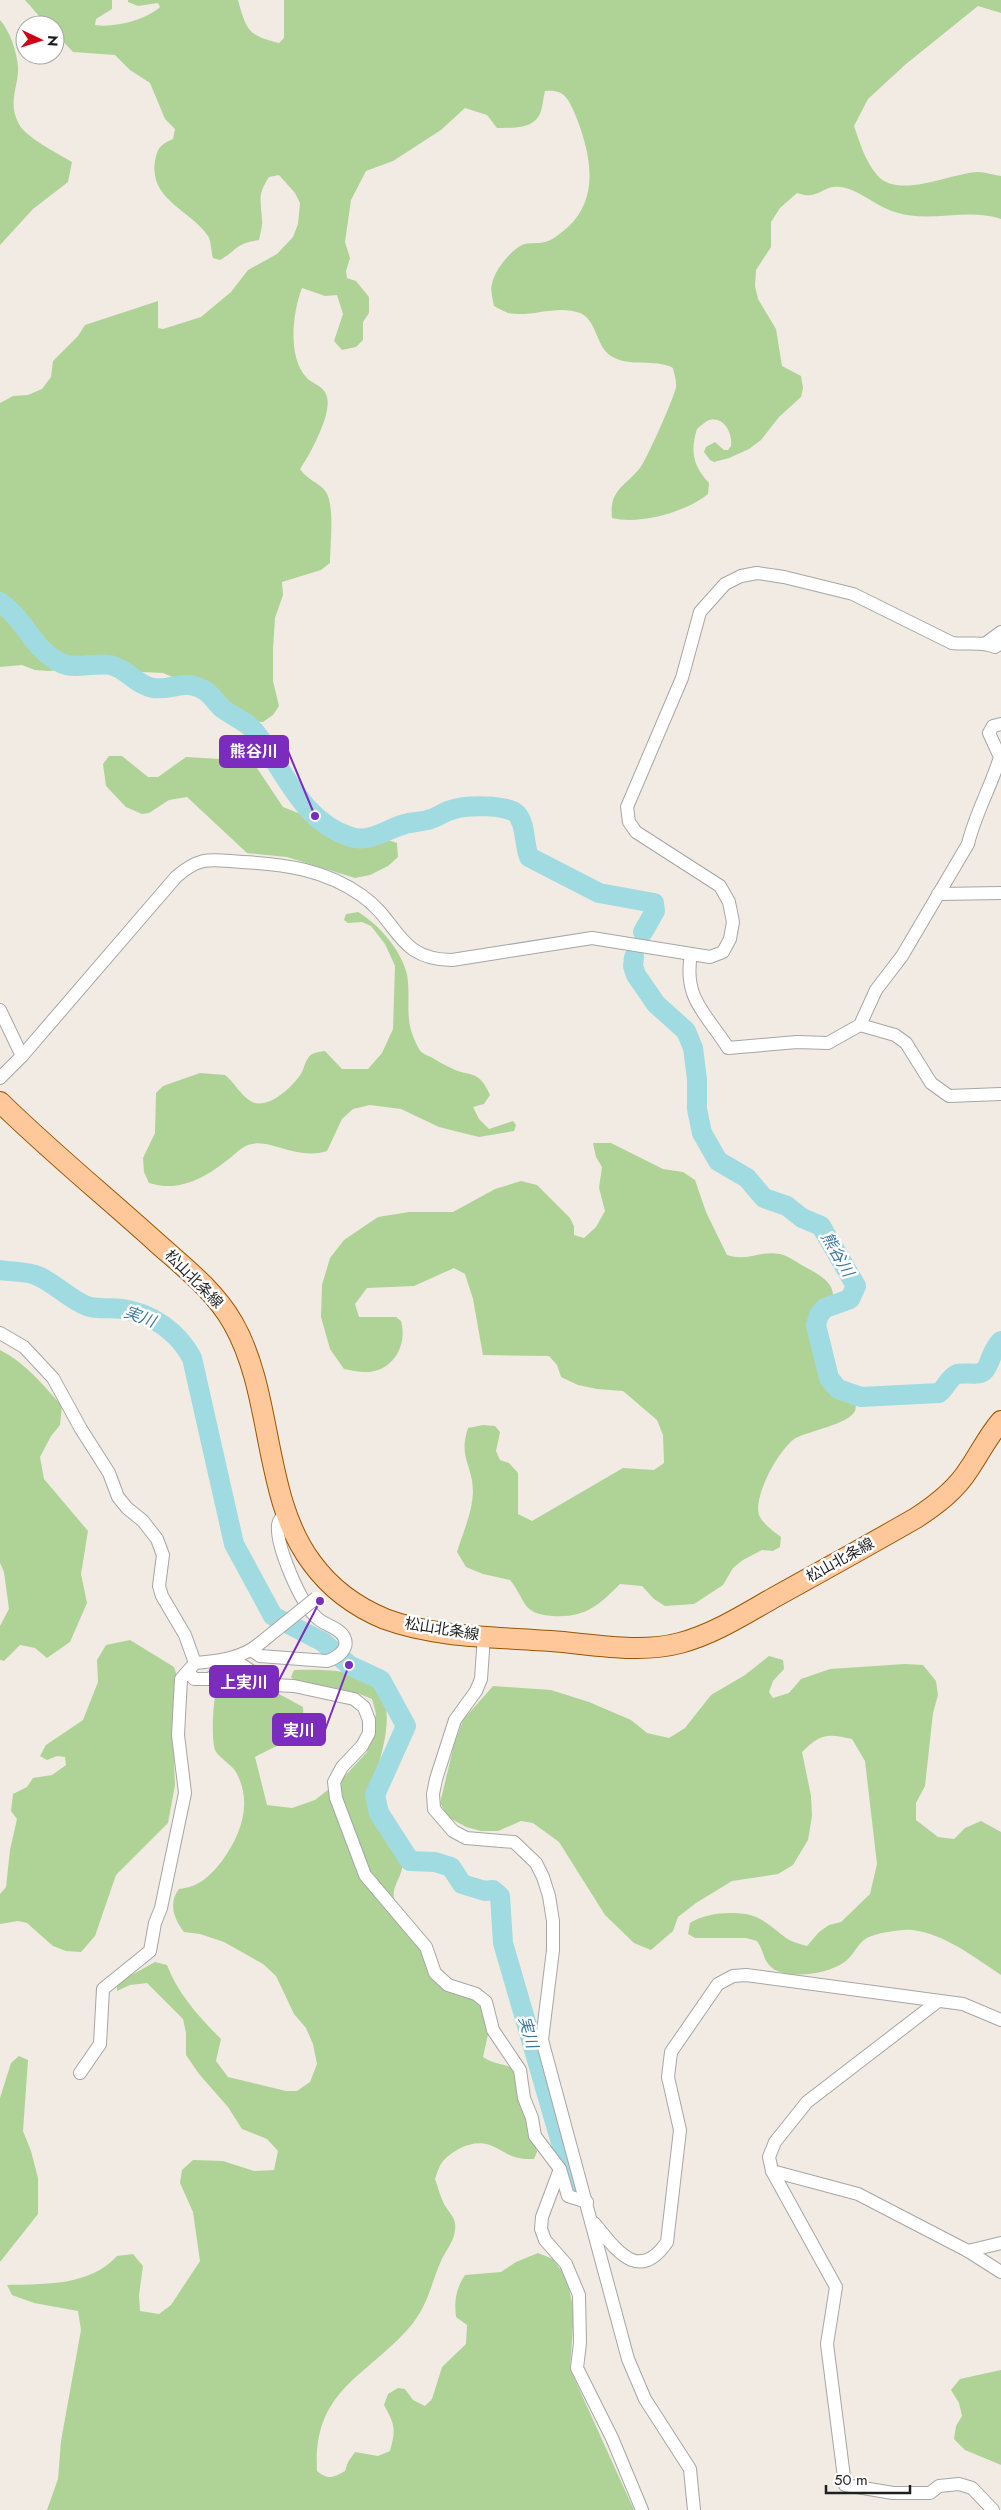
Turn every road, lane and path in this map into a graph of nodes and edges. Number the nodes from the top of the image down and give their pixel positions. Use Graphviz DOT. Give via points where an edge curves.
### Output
graph roads {
  1 [pos="1001,632"];
  2 [pos="986,643"];
  3 [pos="1001,643"];
  4 [pos="1001,724"];
  5 [pos="1001,893"];
  6 [pos="938,894"];
  7 [pos="691,954"];
  8 [pos="0,1010"];
  9 [pos="860,1025"];
  10 [pos="22,1056"];
  11 [pos="0,1078"];
  12 [pos="1001,1094"];
  13 [pos="0,1102"];
  14 [pos="0,1333"];
  15 [pos="1001,1421"];
  16 [pos="286,1513"];
  17 [pos="332,1585"];
  18 [pos="484,1636"];
  19 [pos="255,1647"];
  20 [pos="192,1668"];
  21 [pos="937,2002"];
  22 [pos="1001,2020"];
  23 [pos="80,2073"];
  24 [pos="560,2169"];
  25 [pos="772,2171"];
  26 [pos="587,2202"];
  27 [pos="592,2221"];
  28 [pos="1001,2243"];
  29 [pos="968,2250"];
  30 [pos="1001,2272"];
  31 [pos="642,2510"];
  32 [pos="694,2510"];
  33 [pos="993,2510"];
  1 -- 2 [label="street"];
  2 -- 3 [label="street" via="995,647"];
  2 -- 7 [label="street" via="952,643 852,594 784,576 757,573 741,576 725,584 711,597 700,612 682,678 627,807 629,822 636,832 720,886 729,902 733,922 730,939 723,952 710,956"];
  4 -- 6 [label="street" via="993,726 989,733 1000,757 985,800 968,844"];
  5 -- 6 [label="street"];
  6 -- 9 [label="street" via="902,956 876,990"];
  7 -- 9 [label="street" via="688,971 694,1000 728,1048 797,1042 828,1044"];
  7 -- 10 [label="street" via="592,938 434,960 412,950 377,908 361,895 324,875 301,867 202,860 188,866 176,877"];
  8 -- 10 [label="street"];
  9 -- 12 [label="street" via="895,1035 906,1043 931,1083 949,1096"];
  10 -- 11 [label="street"];
  13 -- 16 [label="main road, 松山北条線" via="40,1142 84,1177 203,1284 223,1307 234,1324 251,1366"];
  14 -- 20 [label="street" via="24,1347 53,1378 109,1473 118,1497 157,1539 163,1555 159,1586 185,1635"];
  15 -- 18 [label="main road, 松山北条線" via="968,1470 939,1503 713,1631 681,1643 638,1648"];
  16 -- 17 [label="main road, 松山北条線" via="312,1563"];
  16 -- 19 [label="street" via="278,1524 279,1538 300,1592 316,1617 345,1638 344,1650 334,1659 314,1662 260,1656"];
  17 -- 18 [label="main road, 松山北条線" via="364,1609 409,1627"];
  17 -- 19 [label="street, bridge"];
  18 -- 26 [label="street" via="481,1679 454,1720 436,1779 434,1809 453,1831 466,1838 514,1842 544,1877 553,1921 553,1950 542,2040"];
  19 -- 20 [label="street" via="226,1660"];
  20 -- 23 [label="street" via="182,1680 178,1735 185,1793 150,1951 103,1989 100,2044"];
  20 -- 24 [label="street" via="194,1678 209,1678 230,1666 242,1664 273,1685 294,1686 354,1699 364,1708 369,1720 369,1733 334,1782 336,1798 365,1875 426,1947 435,1973 448,1984 476,1994 486,2002 493,2030 520,2070 535,2136"];
  21 -- 22 [label="street" via="963,2004"];
  21 -- 25 [label="street" via="807,2102 774,2142 770,2157"];
  21 -- 27 [label="street" via="746,1975 733,1976 718,1984 670,2052 668,2077 680,2130 667,2242 650,2261 640,2262 626,2258"];
  24 -- 26 [label="street" via="568,2196"];
  24 -- 31 [label="street" via="542,2216 541,2229 545,2240 566,2264 579,2295 577,2368 612,2438"];
  25 -- 29 [label="street" via="858,2194"];
  25 -- 33 [label="street" via="836,2287 827,2344 845,2486 893,2494 930,2494 939,2486 959,2484 972,2488"];
  26 -- 27 [label="street"];
  27 -- 32 [label="street" via="628,2359 645,2400 690,2469"];
  28 -- 29 [label="street"];
  29 -- 30 [label="street"];
}
